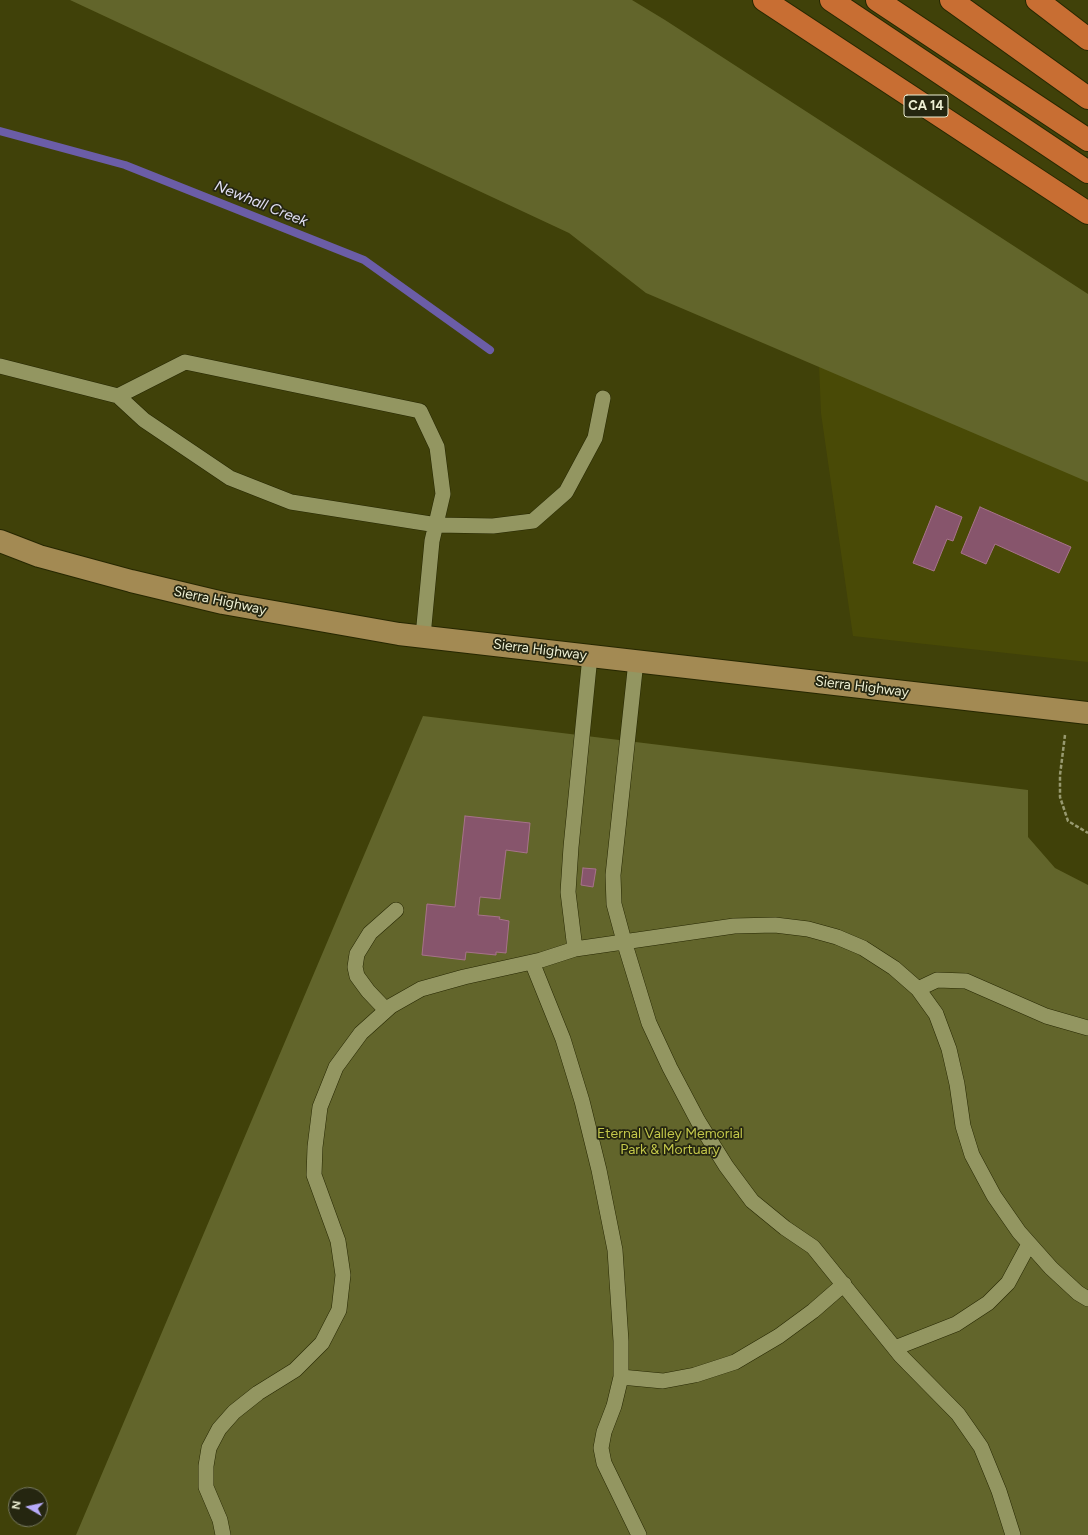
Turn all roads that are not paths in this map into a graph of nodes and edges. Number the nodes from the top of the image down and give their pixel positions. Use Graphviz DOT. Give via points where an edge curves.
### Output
graph roads {
  1 [pos="764,0"];
  2 [pos="831,0"];
  3 [pos="877,0"];
  4 [pos="951,0"];
  5 [pos="1037,0"];
  6 [pos="1088,39"];
  7 [pos="1088,98"];
  8 [pos="1088,140"];
  9 [pos="1088,172"];
  10 [pos="1088,213"];
  11 [pos="0,366"];
  12 [pos="118,396"];
  13 [pos="603,398"];
  14 [pos="437,525"];
  15 [pos="0,541"];
  16 [pos="423,636"];
  17 [pos="590,656"];
  18 [pos="636,661"];
  19 [pos="1078,712"];
  20 [pos="396,910"];
  21 [pos="624,941"];
  22 [pos="574,948"];
  23 [pos="532,962"];
  24 [pos="918,989"];
  25 [pos="386,1010"];
  26 [pos="1088,1028"];
  27 [pos="1029,1244"];
  28 [pos="844,1284"];
  29 [pos="1088,1299"];
  30 [pos="895,1348"];
  31 [pos="621,1377"];
  32 [pos="223,1535"];
  33 [pos="639,1535"];
  34 [pos="1013,1535"];
  1 -- 10 [label="highway, CA 14"];
  2 -- 9 [label="highway"];
  3 -- 8 [label="highway"];
  4 -- 7 [label="highway"];
  5 -- 6 [label="highway"];
  11 -- 12 [label="lane"];
  12 -- 14 [label="lane" via="144,420 230,478 291,502"];
  12 -- 14 [label="lane" via="185,362 420,411 438,447 442,494"];
  13 -- 14 [label="lane" via="595,438 566,492 534,522 493,526"];
  14 -- 16 [label="lane" via="432,541"];
  15 -- 16 [label="main road, Sierra Highway" via="40,556 222,603"];
  16 -- 17 [label="main road, Sierra Highway"];
  17 -- 18 [label="main road, Sierra Highway"];
  17 -- 22 [label="lane" via="570,854 568,892"];
  18 -- 19 [label="main road, Sierra Highway"];
  18 -- 21 [label="lane" via="613,875 614,904"];
  20 -- 25 [label="lane" via="370,933 357,954 355,967 357,976"];
  21 -- 22 [label="lane"];
  21 -- 24 [label="lane" via="734,926 775,925 808,929 837,936 863,948 894,968"];
  21 -- 28 [label="lane" via="649,1023 698,1121 726,1166 752,1201 813,1247"];
  22 -- 23 [label="lane"];
  23 -- 25 [label="lane" via="421,989"];
  23 -- 31 [label="lane" via="563,1039 599,1170 615,1250"];
  24 -- 26 [label="lane" via="937,980 966,981 1046,1016"];
  24 -- 27 [label="lane" via="936,1014 949,1049 963,1126 972,1155 994,1196"];
  25 -- 32 [label="lane" via="361,1033 336,1067 320,1107 314,1175 338,1241 344,1275 339,1310 322,1343 295,1370 258,1393 234,1412 219,1429 209,1448 206,1487 220,1520"];
  27 -- 29 [label="lane" via="1078,1293"];
  27 -- 30 [label="lane" via="1008,1283 988,1303 956,1324"];
  28 -- 30 [label="lane"];
  28 -- 31 [label="lane" via="813,1311 734,1362 695,1375 663,1381"];
  30 -- 34 [label="lane" via="958,1414 981,1447"];
  31 -- 33 [label="lane" via="604,1432 602,1448 604,1463"];
}
